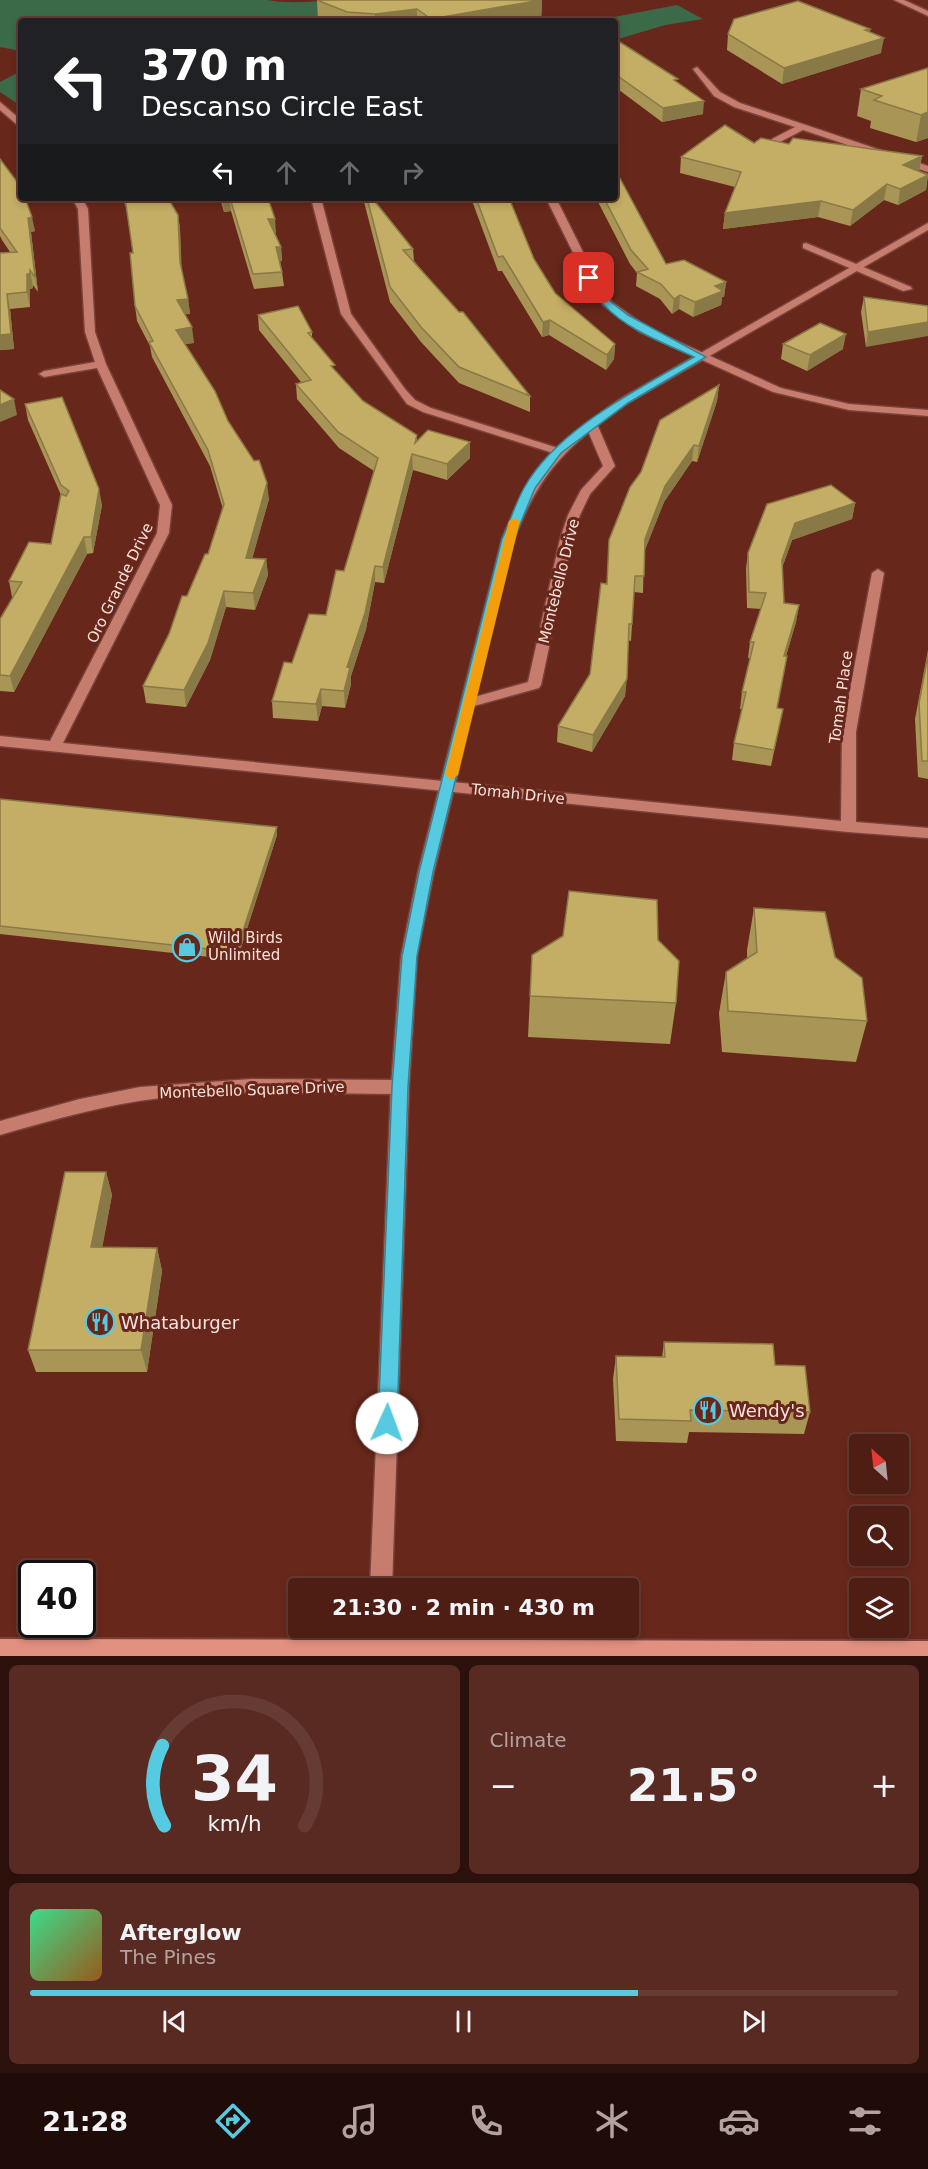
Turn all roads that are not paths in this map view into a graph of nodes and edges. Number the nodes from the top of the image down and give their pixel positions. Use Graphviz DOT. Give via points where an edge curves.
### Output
graph roads {
  1 [pos="898,0"];
  2 [pos="928,14"];
  3 [pos="697,69"];
  4 [pos="0,105"];
  5 [pos="18,122"];
  6 [pos="803,127"];
  7 [pos="775,141"];
  8 [pos="928,169"];
  9 [pos="79,201"];
  10 [pos="317,201"];
  11 [pos="552,201"];
  12 [pos="928,226"];
  13 [pos="807,246"];
  14 [pos="857,267"];
  15 [pos="907,289"];
  16 [pos="701,357"];
  17 [pos="101,364"];
  18 [pos="44,374"];
  19 [pos="928,413"];
  20 [pos="591,424"];
  21 [pos="557,451"];
  22 [pos="878,573"];
  23 [pos="469,703"];
  24 [pos="0,741"];
  25 [pos="54,747"];
  26 [pos="449,787"];
  27 [pos="848,828"];
  28 [pos="928,832"];
  29 [pos="400,1087"];
  30 [pos="0,1128"];
  31 [pos="381,1578"];
  32 [pos="380,1638"];
  33 [pos="0,1651"];
  34 [pos="928,1653"];
  35 [pos="379,1654"];
  1 -- 2 [label="street"];
  3 -- 6 [label="street" via="726,100"];
  4 -- 5 [label="street"];
  6 -- 7 [label="street"];
  6 -- 8 [label="street"];
  9 -- 17 [label="street, Oro Grande Drive" via="83,209 90,332"];
  10 -- 21 [label="street" via="346,314 411,402"];
  11 -- 16 [label="street" via="589,278 608,304 644,330"];
  12 -- 14 [label="street"];
  13 -- 14 [label="street"];
  14 -- 15 [label="street"];
  14 -- 16 [label="street"];
  16 -- 19 [label="street" via="777,390 813,400"];
  16 -- 20 [label="street"];
  17 -- 18 [label="street"];
  17 -- 25 [label="street, Oro Grande Drive" via="166,505 167,518 163,533"];
  20 -- 21 [label="street"];
  20 -- 23 [label="street, Montebello Drive" via="609,466 585,493 574,515 534,685"];
  21 -- 23 [label="street" via="530,488 516,517"];
  22 -- 27 [label="street, Tomah Place" via="849,732"];
  23 -- 26 [label="street"];
  24 -- 25 [label="street, Tomah Drive"];
  25 -- 26 [label="street, Tomah Drive"];
  26 -- 27 [label="street, Tomah Drive"];
  26 -- 29 [label="street" via="409,956"];
  27 -- 28 [label="street, Tomah Drive"];
  29 -- 30 [label="street, Montebello Square Drive" via="161,1091 99,1100"];
  29 -- 31 [label="street"];
  32 -- 35 [label="street"];
  33 -- 35 [label="highway"];
  34 -- 35 [label="highway"];
}
